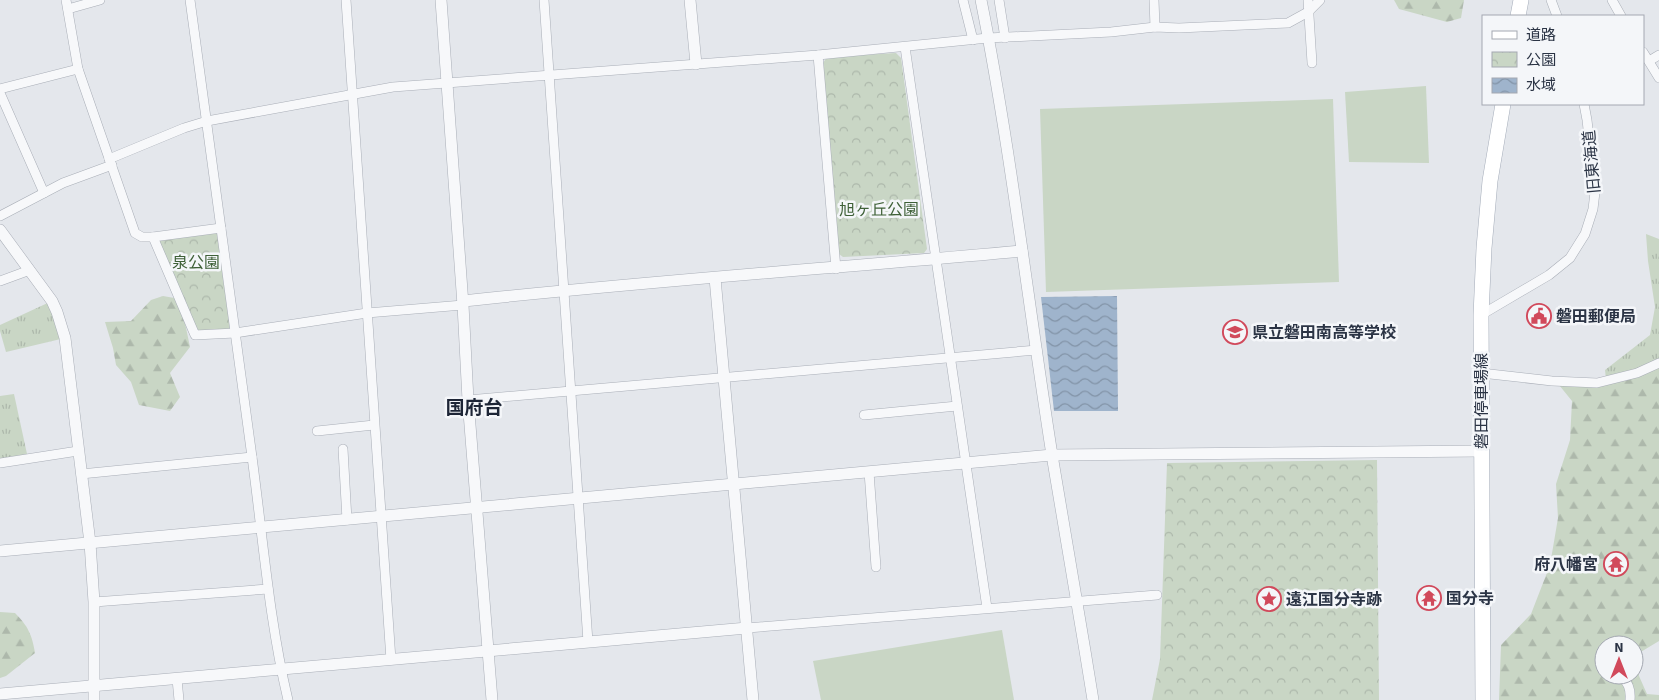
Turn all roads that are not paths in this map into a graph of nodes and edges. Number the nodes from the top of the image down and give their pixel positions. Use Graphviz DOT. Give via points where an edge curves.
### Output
graph roads {
  1 [pos="100,0"];
  2 [pos="190,0"];
  3 [pos="346,0"];
  4 [pos="441,0"];
  5 [pos="544,0"];
  6 [pos="690,0"];
  7 [pos="963,0"];
  8 [pos="981,0"];
  9 [pos="999,0"];
  10 [pos="1154,0"];
  11 [pos="1308,0"];
  12 [pos="1320,0"];
  13 [pos="1521,0"];
  14 [pos="1551,0"];
  15 [pos="1612,0"];
  16 [pos="67,4"];
  17 [pos="1308,12"];
  18 [pos="1518,15"];
  19 [pos="1557,15"];
  20 [pos="1620,15"];
  21 [pos="1155,27"];
  22 [pos="988,38"];
  23 [pos="1005,38"];
  24 [pos="973,40"];
  25 [pos="905,47"];
  26 [pos="1644,54"];
  27 [pos="818,55"];
  28 [pos="1659,55"];
  29 [pos="1649,61"];
  30 [pos="696,64"];
  31 [pos="1312,64"];
  32 [pos="78,69"];
  33 [pos="549,76"];
  34 [pos="1659,78"];
  35 [pos="446,84"];
  36 [pos="0,91"];
  37 [pos="351,94"];
  38 [pos="1504,105"];
  39 [pos="1584,105"];
  40 [pos="206,121"];
  41 [pos="110,162"];
  42 [pos="44,193"];
  43 [pos="0,216"];
  44 [pos="221,228"];
  45 [pos="0,230"];
  46 [pos="153,237"];
  47 [pos="1022,251"];
  48 [pos="936,259"];
  49 [pos="836,268"];
  50 [pos="30,270"];
  51 [pos="715,278"];
  52 [pos="0,281"];
  53 [pos="564,290"];
  54 [pos="463,303"];
  55 [pos="366,313"];
  56 [pos="1481,315"];
  57 [pos="235,333"];
  58 [pos="1037,350"];
  59 [pos="950,358"];
  60 [pos="1659,363"];
  61 [pos="1481,373"];
  62 [pos="724,378"];
  63 [pos="572,392"];
  64 [pos="468,400"];
  65 [pos="957,406"];
  66 [pos="864,415"];
  67 [pos="374,425"];
  68 [pos="317,431"];
  69 [pos="343,449"];
  70 [pos="1481,451"];
  71 [pos="78,452"];
  72 [pos="1052,455"];
  73 [pos="252,457"];
  74 [pos="0,463"];
  75 [pos="966,463"];
  76 [pos="869,472"];
  77 [pos="80,474"];
  78 [pos="733,485"];
  79 [pos="579,500"];
  80 [pos="477,508"];
  81 [pos="381,516"];
  82 [pos="347,520"];
  83 [pos="261,528"];
  84 [pos="90,543"];
  85 [pos="0,551"];
  86 [pos="876,567"];
  87 [pos="268,589"];
  88 [pos="1157,595"];
  89 [pos="1077,600"];
  90 [pos="94,602"];
  91 [pos="986,608"];
  92 [pos="748,628"];
  93 [pos="588,642"];
  94 [pos="489,652"];
  95 [pos="391,660"];
  96 [pos="281,670"];
  97 [pos="177,679"];
  98 [pos="1628,685"];
  99 [pos="94,686"];
  100 [pos="0,694"];
  101 [pos="94,700"];
  102 [pos="179,700"];
  103 [pos="288,700"];
  104 [pos="492,700"];
  105 [pos="753,700"];
  106 [pos="1093,700"];
  107 [pos="1483,700"];
  108 [pos="1630,700"];
  1 -- 16 [label="street"];
  2 -- 40 [label="street"];
  3 -- 37 [label="street"];
  4 -- 35 [label="street"];
  5 -- 33 [label="street"];
  6 -- 30 [label="street"];
  7 -- 24 [label="street"];
  8 -- 22 [label="street"];
  9 -- 23 [label="street"];
  10 -- 21 [label="street"];
  11 -- 17 [label="street"];
  12 -- 17 [label="street"];
  13 -- 18 [label="main road"];
  14 -- 19 [label="street"];
  15 -- 20 [label="street"];
  16 -- 32 [label="street"];
  17 -- 21 [label="street" via="1288,23"];
  17 -- 31 [label="street"];
  21 -- 23 [label="street"];
  22 -- 23 [label="street"];
  22 -- 24 [label="street"];
  22 -- 47 [label="street"];
  24 -- 25 [label="street"];
  25 -- 27 [label="street"];
  25 -- 48 [label="street"];
  26 -- 29 [label="street"];
  27 -- 30 [label="street"];
  27 -- 49 [label="street"];
  28 -- 29 [label="street"];
  29 -- 34 [label="street"];
  30 -- 33 [label="street"];
  32 -- 36 [label="street"];
  32 -- 41 [label="street"];
  33 -- 35 [label="street"];
  33 -- 53 [label="street"];
  35 -- 37 [label="street" via="393,87"];
  35 -- 54 [label="street"];
  36 -- 42 [label="street"];
  37 -- 40 [label="street"];
  37 -- 55 [label="street"];
  38 -- 56 [label="main road, 磐田停車場線" via="1490,181"];
  39 -- 56 [label="street, 旧東海道" via="1595,192 1585,234 1570,258 1549,275"];
  40 -- 41 [label="street"];
  40 -- 44 [label="street"];
  41 -- 42 [label="street"];
  41 -- 46 [label="street" via="136,233 142,238"];
  42 -- 43 [label="street"];
  44 -- 46 [label="street"];
  44 -- 57 [label="street"];
  45 -- 50 [label="street"];
  46 -- 57 [label="street" via="195,334"];
  47 -- 48 [label="street"];
  47 -- 58 [label="street"];
  48 -- 49 [label="street"];
  48 -- 59 [label="street"];
  49 -- 51 [label="street"];
  50 -- 52 [label="street"];
  50 -- 71 [label="street" via="52,302 61,324"];
  51 -- 53 [label="street"];
  51 -- 62 [label="street"];
  53 -- 54 [label="street"];
  53 -- 63 [label="street"];
  54 -- 55 [label="street"];
  54 -- 64 [label="street"];
  55 -- 57 [label="street"];
  55 -- 67 [label="street"];
  56 -- 61 [label="main road, 磐田停車場線"];
  57 -- 73 [label="street"];
  58 -- 59 [label="street"];
  58 -- 72 [label="street"];
  59 -- 62 [label="street"];
  59 -- 65 [label="street"];
  60 -- 61 [label="street" via="1637,373 1597,383"];
  61 -- 70 [label="main road, 磐田停車場線"];
  62 -- 63 [label="street"];
  62 -- 78 [label="street"];
  63 -- 64 [label="street"];
  63 -- 79 [label="street"];
  64 -- 80 [label="street"];
  65 -- 66 [label="street"];
  65 -- 75 [label="street"];
  67 -- 68 [label="street"];
  67 -- 81 [label="street"];
  69 -- 82 [label="street"];
  70 -- 72 [label="street"];
  70 -- 107 [label="main road, 磐田停車場線"];
  71 -- 74 [label="street"];
  71 -- 77 [label="street"];
  72 -- 75 [label="street"];
  72 -- 89 [label="street"];
  73 -- 77 [label="street"];
  73 -- 83 [label="street"];
  75 -- 76 [label="street"];
  75 -- 91 [label="street"];
  76 -- 78 [label="street"];
  76 -- 86 [label="street"];
  77 -- 84 [label="street"];
  78 -- 79 [label="street"];
  78 -- 92 [label="street"];
  79 -- 80 [label="street"];
  79 -- 93 [label="street"];
  80 -- 81 [label="street"];
  80 -- 94 [label="street"];
  81 -- 82 [label="street"];
  81 -- 95 [label="street"];
  82 -- 83 [label="street"];
  83 -- 84 [label="street"];
  83 -- 87 [label="street"];
  84 -- 85 [label="street"];
  84 -- 90 [label="street"];
  87 -- 90 [label="street"];
  87 -- 96 [label="street"];
  88 -- 89 [label="street"];
  89 -- 91 [label="street"];
  89 -- 106 [label="street"];
  90 -- 99 [label="street"];
  91 -- 92 [label="street"];
  92 -- 93 [label="street"];
  92 -- 105 [label="street"];
  93 -- 94 [label="street"];
  94 -- 95 [label="street"];
  94 -- 104 [label="street"];
  95 -- 96 [label="street"];
  96 -- 97 [label="street"];
  96 -- 103 [label="street"];
  97 -- 99 [label="street"];
  97 -- 102 [label="street"];
  98 -- 108 [label="street"];
  99 -- 100 [label="street"];
  99 -- 101 [label="street"];
}
